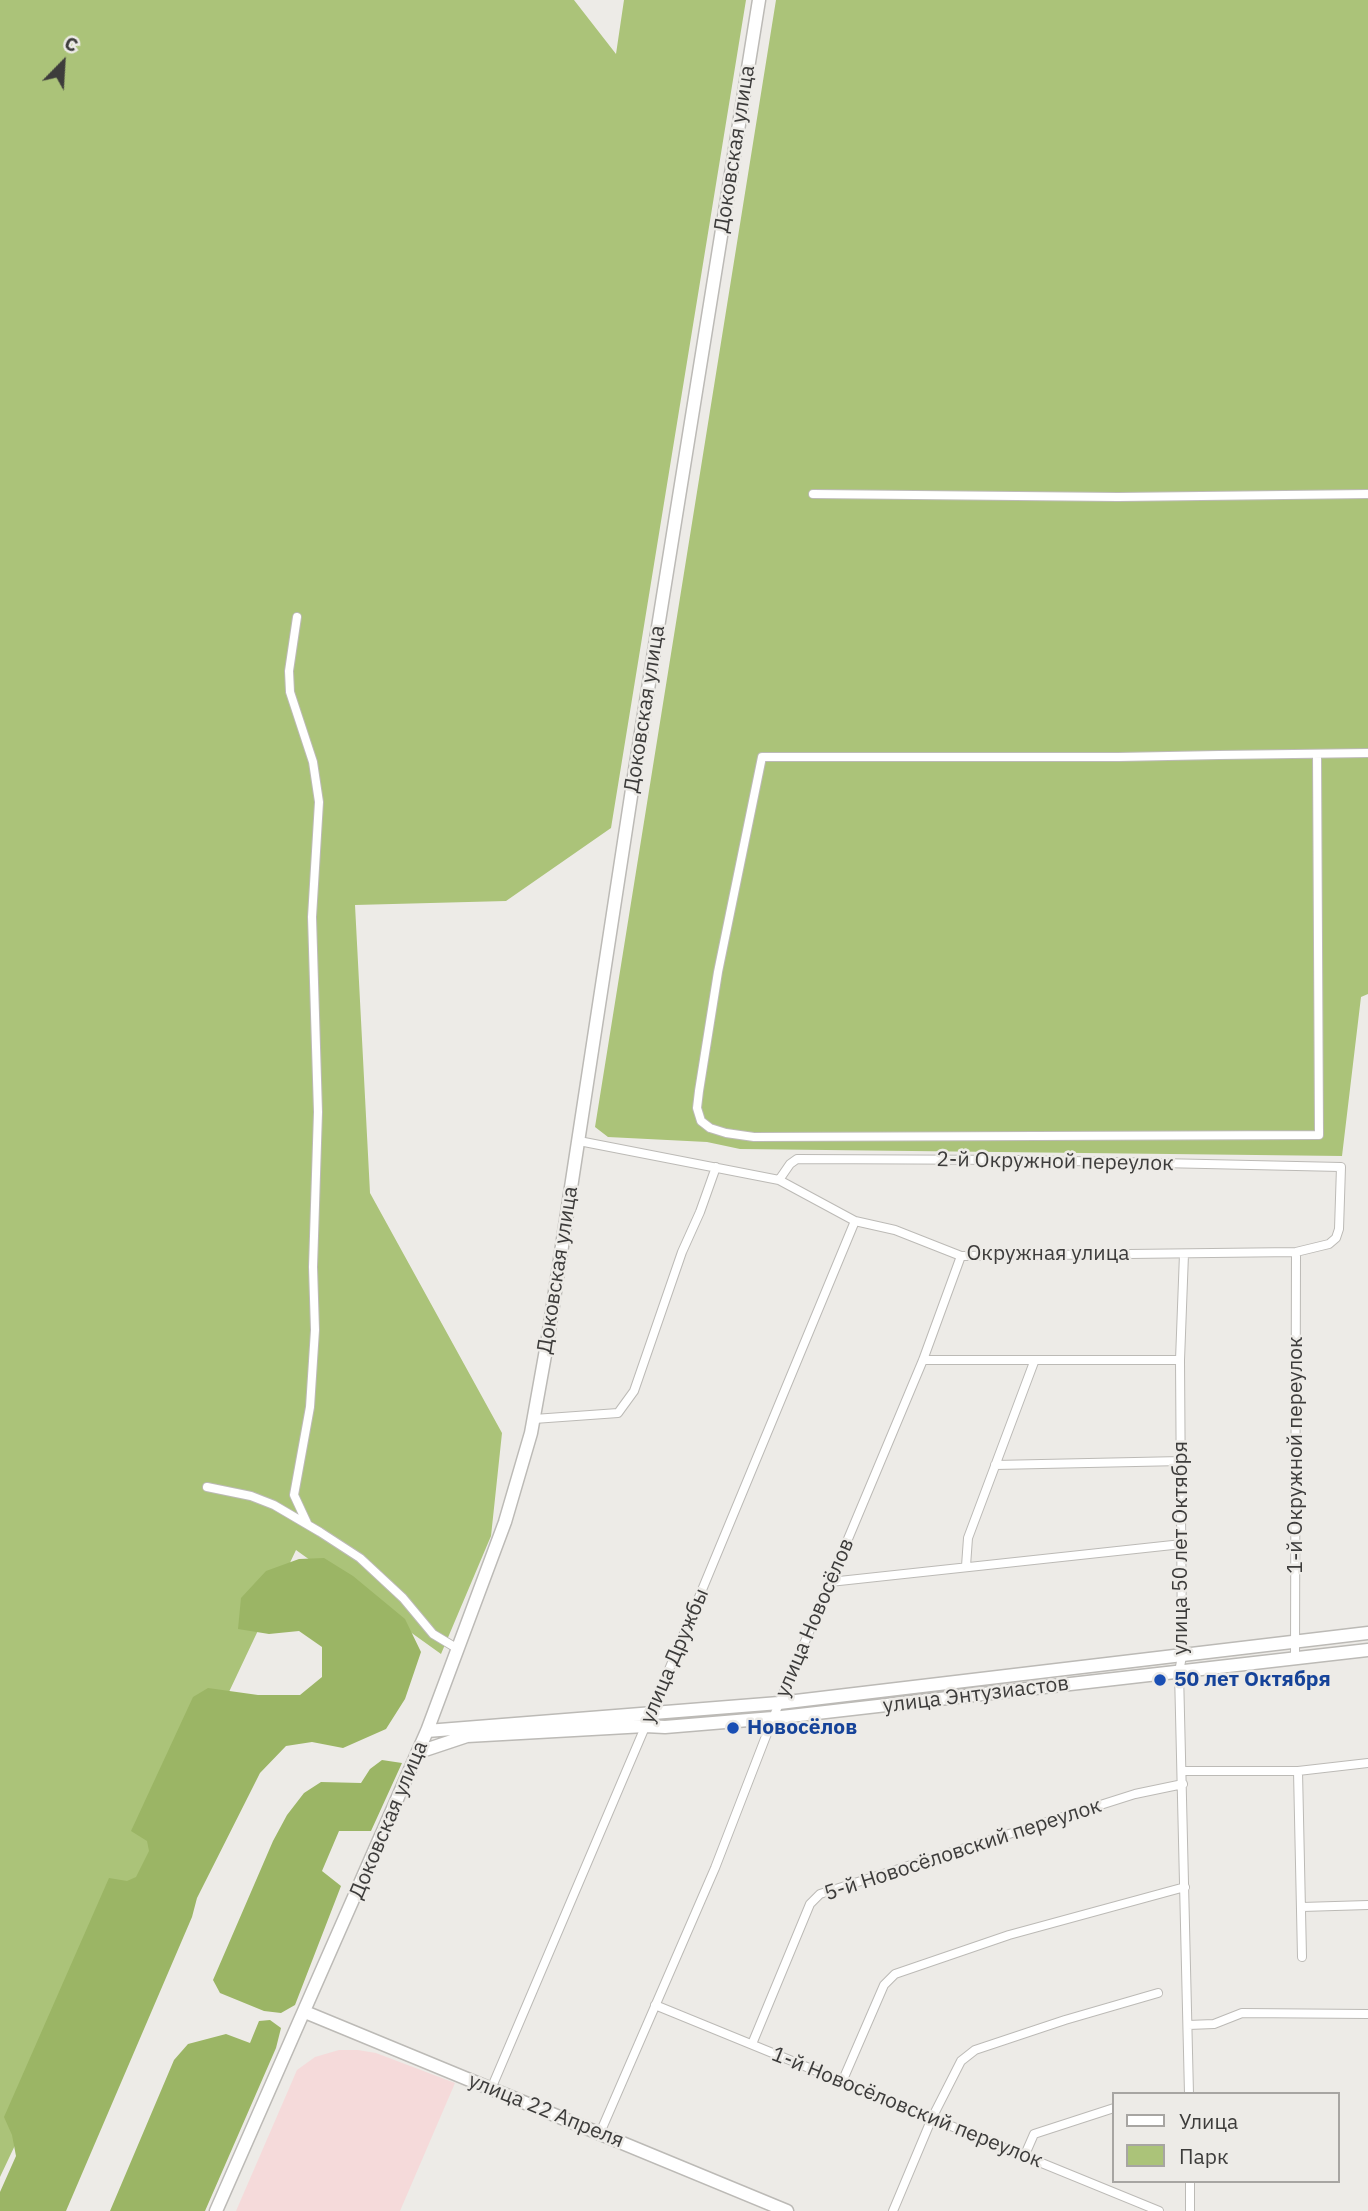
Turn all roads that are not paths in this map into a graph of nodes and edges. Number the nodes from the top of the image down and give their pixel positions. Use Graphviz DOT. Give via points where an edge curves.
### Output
graph roads {
  1 [pos="759,0"];
  2 [pos="813,494"];
  3 [pos="1368,494"];
  4 [pos="297,617"];
  5 [pos="1368,753"];
  6 [pos="1317,754"];
  7 [pos="579,1141"];
  8 [pos="716,1167"];
  9 [pos="1341,1167"];
  10 [pos="779,1180"];
  11 [pos="855,1221"];
  12 [pos="1296,1252"];
  13 [pos="1184,1254"];
  14 [pos="961,1256"];
  15 [pos="923,1360"];
  16 [pos="1180,1360"];
  17 [pos="1034,1362"];
  18 [pos="534,1419"];
  19 [pos="1182,1461"];
  20 [pos="995,1465"];
  21 [pos="207,1487"];
  22 [pos="307,1524"];
  23 [pos="1182,1544"];
  24 [pos="966,1566"];
  25 [pos="830,1582"];
  26 [pos="1368,1633"];
  27 [pos="1295,1642"];
  28 [pos="458,1649"];
  29 [pos="1368,1650"];
  30 [pos="1182,1656"];
  31 [pos="1295,1658"];
  32 [pos="1179,1672"];
  33 [pos="779,1703"];
  34 [pos="651,1713"];
  35 [pos="773,1718"];
  36 [pos="645,1726"];
  37 [pos="428,1731"];
  38 [pos="419,1752"];
  39 [pos="1368,1763"];
  40 [pos="1182,1771"];
  41 [pos="1298,1771"];
  42 [pos="1183,1784"];
  43 [pos="1185,1887"];
  44 [pos="1368,1905"];
  45 [pos="1302,1907"];
  46 [pos="1301,1957"];
  47 [pos="1158,1993"];
  48 [pos="654,2005"];
  49 [pos="305,2012"];
  50 [pos="1368,2014"];
  51 [pos="1188,2025"];
  52 [pos="752,2044"];
  53 [pos="842,2082"];
  54 [pos="491,2089"];
  55 [pos="1189,2092"];
  56 [pos="1112,2109"];
  57 [pos="932,2118"];
  58 [pos="600,2133"];
  59 [pos="1024,2157"];
  60 [pos="1190,2183"];
  61 [pos="216,2211"];
  62 [pos="787,2211"];
  63 [pos="893,2211"];
  64 [pos="1159,2211"];
  65 [pos="1190,2211"];
  1 -- 7 [label="main road, Доковская улица"];
  2 -- 3 [label="street"];
  4 -- 22 [label="street" via="290,692 313,762 319,802 312,917 318,1112 315,1330 310,1407 294,1495"];
  5 -- 6 [label="street"];
  6 -- 6 [label="street" via="762,757 714,998 697,1108 701,1121 726,1133 754,1137 1319,1135"];
  7 -- 8 [label="street, Окружная улица"];
  7 -- 18 [label="main road, Доковская улица"];
  8 -- 10 [label="street, Окружная улица"];
  8 -- 18 [label="street" via="634,1391 618,1413"];
  9 -- 10 [label="street, 2-й Окружной переулок" via="797,1159"];
  9 -- 12 [label="street, Окружная улица" via="1336,1238"];
  10 -- 11 [label="street, Окружная улица"];
  11 -- 14 [label="street, Окружная улица" via="895,1230"];
  11 -- 34 [label="street, улица Дружбы"];
  12 -- 13 [label="street, Окружная улица"];
  12 -- 27 [label="street, 1-й Окружной переулок"];
  13 -- 14 [label="street, Окружная улица"];
  13 -- 16 [label="street, улица 50 лет Октября"];
  14 -- 15 [label="street, улица Новосёлов"];
  15 -- 17 [label="street"];
  15 -- 25 [label="street, улица Новосёлов"];
  16 -- 17 [label="street"];
  16 -- 19 [label="street, улица 50 лет Октября"];
  17 -- 20 [label="street"];
  18 -- 28 [label="main road, Доковская улица" via="505,1522"];
  19 -- 20 [label="street"];
  19 -- 23 [label="street, улица 50 лет Октября"];
  20 -- 24 [label="street" via="968,1538"];
  21 -- 22 [label="street" via="251,1496"];
  22 -- 28 [label="street" via="360,1558 433,1634"];
  23 -- 24 [label="street"];
  23 -- 30 [label="street, улица 50 лет Октября"];
  24 -- 25 [label="street"];
  25 -- 33 [label="street, улица Новосёлов"];
  26 -- 27 [label="main road, улица Энтузиастов"];
  27 -- 30 [label="main road, улица Энтузиастов"];
  27 -- 31 [label="street, 1-й Окружной переулок"];
  28 -- 37 [label="main road, Доковская улица"];
  29 -- 31 [label="main road, улица Энтузиастов"];
  30 -- 32 [label="street, улица 50 лет Октября"];
  30 -- 33 [label="main road, улица Энтузиастов"];
  31 -- 32 [label="main road, улица Энтузиастов"];
  32 -- 35 [label="main road, улица Энтузиастов"];
  32 -- 40 [label="street, улица 50 лет Октября"];
  33 -- 34 [label="main road, улица Энтузиастов"];
  33 -- 35 [label="street, улица Новосёлов"];
  34 -- 36 [label="street, улица Дружбы"];
  34 -- 37 [label="main road, улица Энтузиастов"];
  35 -- 36 [label="main road, улица Энтузиастов"];
  35 -- 48 [label="street, улица Новосёлов" via="715,1868"];
  36 -- 38 [label="main road, улица Энтузиастов" via="467,1736"];
  36 -- 54 [label="street, улица Дружбы"];
  37 -- 38 [label="main road, Доковская улица"];
  38 -- 49 [label="main road, Доковская улица"];
  39 -- 41 [label="street"];
  40 -- 41 [label="street"];
  40 -- 42 [label="street, улица 50 лет Октября"];
  41 -- 45 [label="street"];
  42 -- 43 [label="street, улица 50 лет Октября"];
  42 -- 52 [label="street, 5-й Новосёловский переулок" via="1122,1798 820,1894 810,1904"];
  43 -- 51 [label="street, улица 50 лет Октября"];
  43 -- 53 [label="street" via="1009,1935 895,1973 884,1985"];
  44 -- 45 [label="street"];
  45 -- 46 [label="street"];
  47 -- 57 [label="street" via="975,2050 961,2061"];
  48 -- 52 [label="street, 1-й Новосёловский переулок"];
  48 -- 58 [label="street, улица Новосёлов"];
  49 -- 54 [label="main road, улица 22 Апреля"];
  49 -- 61 [label="main road, Доковская улица"];
  50 -- 51 [label="street" via="1242,2014 1214,2024"];
  51 -- 55 [label="street, улица 50 лет Октября"];
  52 -- 53 [label="street, 1-й Новосёловский переулок"];
  53 -- 57 [label="street, 1-й Новосёловский переулок"];
  54 -- 58 [label="main road, улица 22 Апреля"];
  56 -- 59 [label="street" via="1034,2134"];
  57 -- 59 [label="street, 1-й Новосёловский переулок"];
  57 -- 63 [label="street"];
  58 -- 62 [label="main road, улица 22 Апреля"];
  59 -- 64 [label="street, 1-й Новосёловский переулок"];
  60 -- 65 [label="street"];
}
